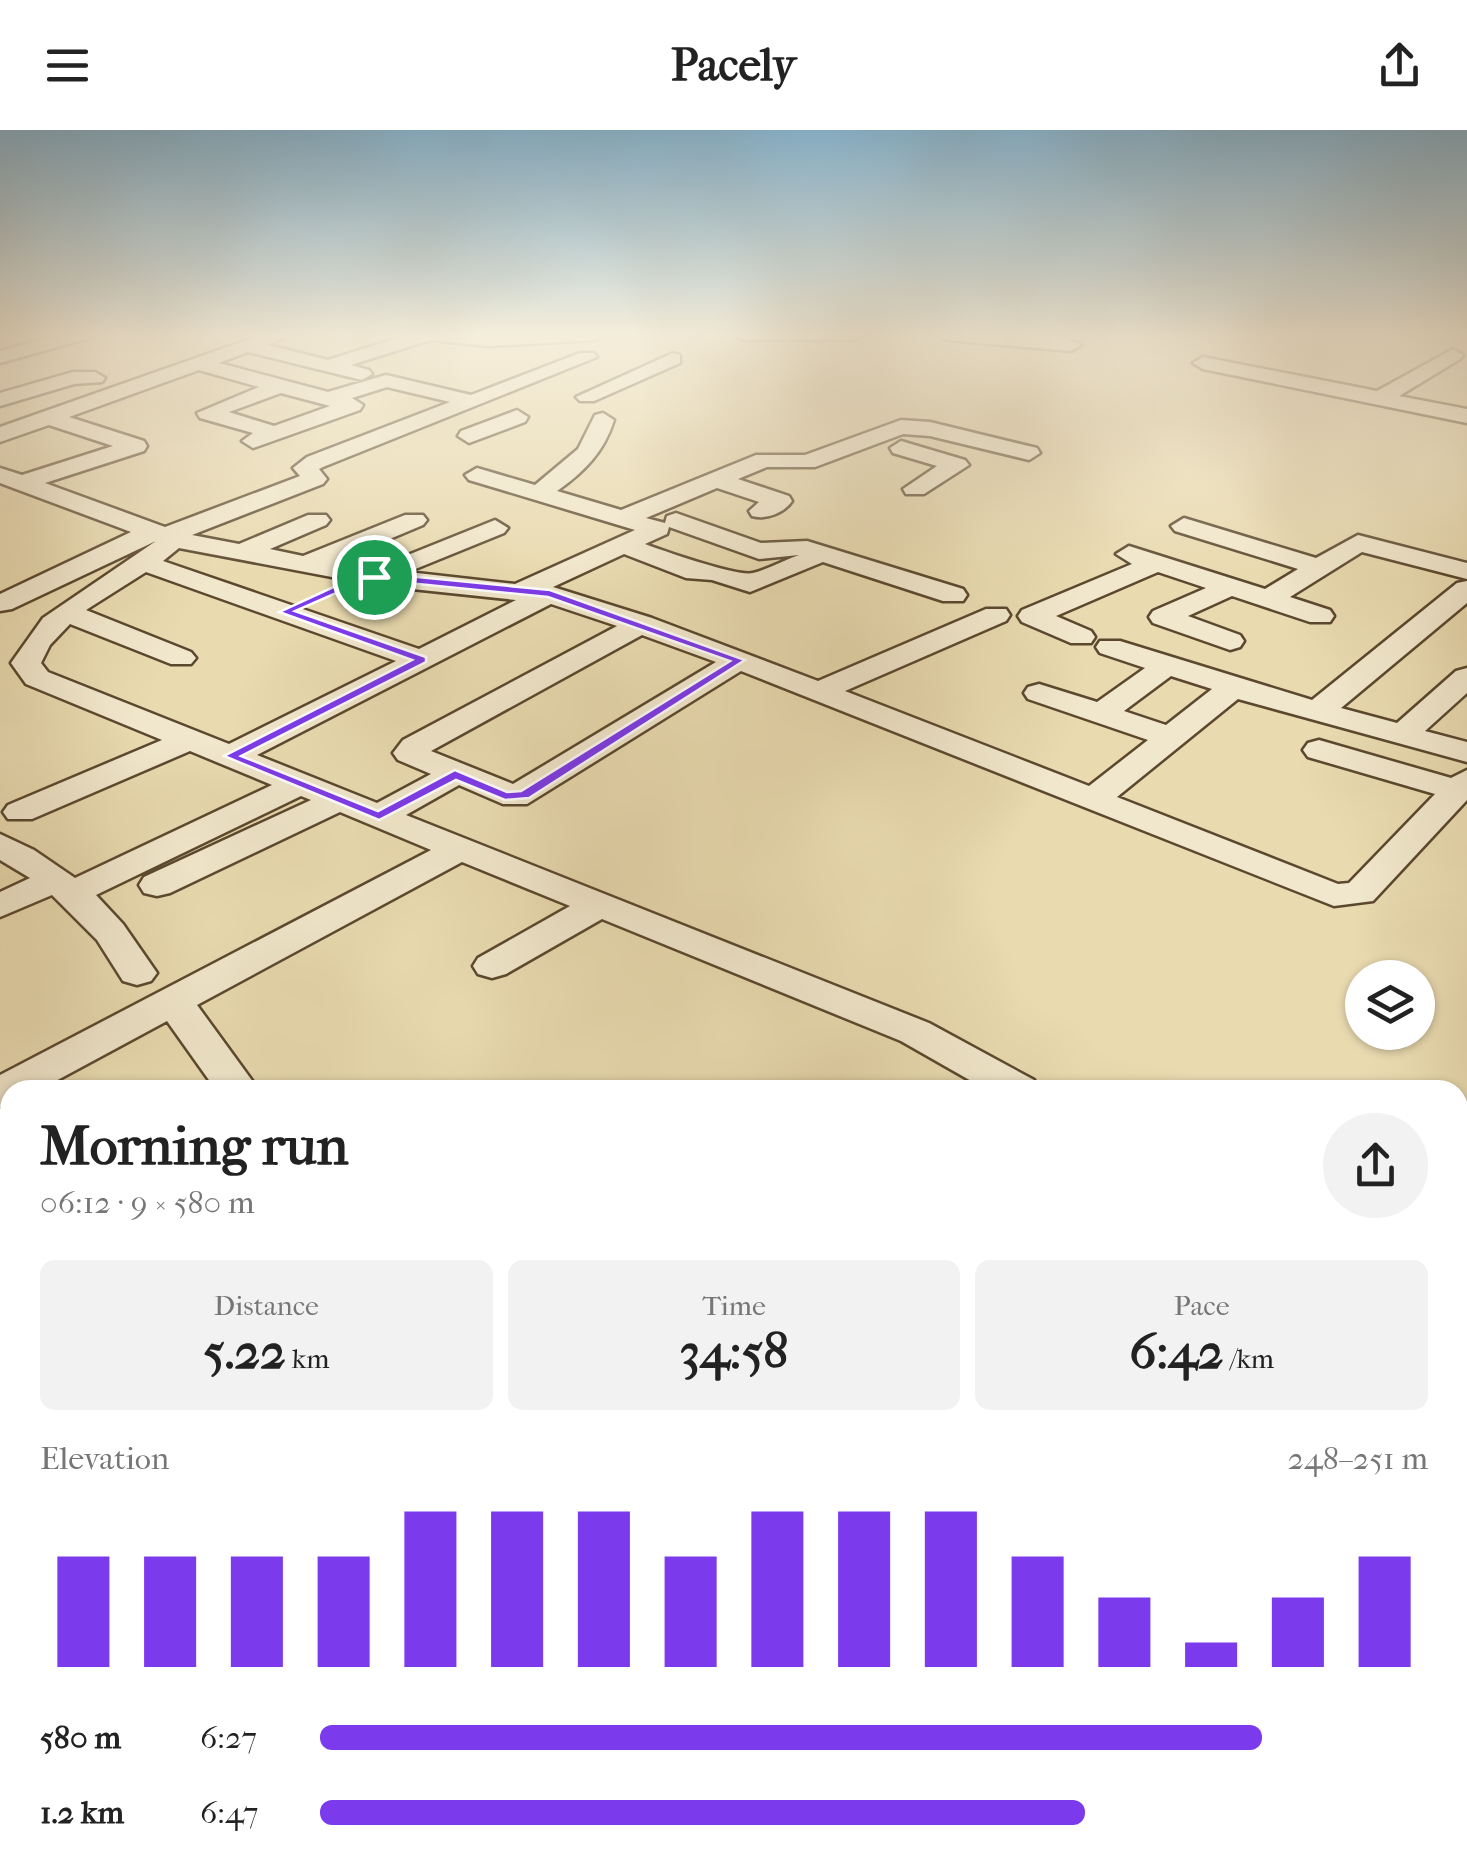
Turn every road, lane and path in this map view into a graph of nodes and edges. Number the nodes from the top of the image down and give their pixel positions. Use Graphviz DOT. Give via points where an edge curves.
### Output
graph roads {
  1 [pos="57,415"];
  2 [pos="218,415"];
  3 [pos="324,415"];
  4 [pos="436,415"];
  5 [pos="451,415"];
  6 [pos="517,416"];
  7 [pos="49,418"];
  8 [pos="603,420"];
  9 [pos="495,426"];
  10 [pos="276,433"];
  11 [pos="0,436"];
  12 [pos="469,436"];
  13 [pos="868,438"];
  14 [pos="253,441"];
  15 [pos="829,454"];
  16 [pos="1029,454"];
  17 [pos="862,463"];
  18 [pos="896,472"];
  19 [pos="477,475"];
  20 [pos="10,479"];
  21 [pos="663,480"];
  22 [pos="706,484"];
  23 [pos="539,494"];
  24 [pos="317,520"];
  25 [pos="414,520"];
  26 [pos="676,521"];
  27 [pos="1184,526"];
  28 [pos="495,528"];
  29 [pos="625,532"];
  30 [pos="166,535"];
  31 [pos="734,541"];
  32 [pos="241,552"];
  33 [pos="704,553"];
  34 [pos="822,554"];
  35 [pos="142,562"];
  36 [pos="290,562"];
  37 [pos="1319,567"];
  38 [pos="1467,571"];
  39 [pos="370,576"];
  40 [pos="212,587"];
  41 [pos="1230,587"];
  42 [pos="1467,589"];
  43 [pos="537,592"];
  44 [pos="953,595"];
  45 [pos="1268,600"];
  46 [pos="2,603"];
  47 [pos="284,612"];
  48 [pos="68,614"];
  49 [pos="996,615"];
  50 [pos="1320,616"];
  51 [pos="642,624"];
  52 [pos="1081,637"];
  53 [pos="1230,641"];
  54 [pos="1110,648"];
  55 [pos="181,658"];
  56 [pos="422,660"];
  57 [pos="740,660"];
  58 [pos="1167,666"];
  59 [pos="15,668"];
  60 [pos="1467,676"];
  61 [pos="1239,688"];
  62 [pos="818,692"];
  63 [pos="1039,693"];
  64 [pos="1320,710"];
  65 [pos="1101,714"];
  66 [pos="1403,734"];
  67 [pos="1170,737"];
  68 [pos="189,740"];
  69 [pos="1319,750"];
  70 [pos="1467,752"];
  71 [pos="230,756"];
  72 [pos="455,774"];
  73 [pos="300,784"];
  74 [pos="1462,785"];
  75 [pos="339,800"];
  76 [pos="1090,801"];
  77 [pos="20,812"];
  78 [pos="379,816"];
  79 [pos="0,845"];
  80 [pos="459,848"];
  81 [pos="66,886"];
  82 [pos="156,886"];
  83 [pos="599,905"];
  84 [pos="0,906"];
  85 [pos="492,966"];
  86 [pos="136,972"];
  87 [pos="173,1001"];
  88 [pos="23,1080"];
  89 [pos="231,1080"];
  90 [pos="989,1080"];
  1 -- 7 [label="street"];
  2 -- 10 [label="street"];
  3 -- 10 [label="street"];
  4 -- 30 [label="street" via="309,465 315,479"];
  5 -- 9 [label="street"];
  6 -- 9 [label="street"];
  7 -- 11 [label="street"];
  7 -- 20 [label="street" via="136,446"];
  8 -- 23 [label="street" via="586,456"];
  9 -- 12 [label="street"];
  10 -- 14 [label="street"];
  13 -- 15 [label="street"];
  13 -- 16 [label="street" via="922,427"];
  13 -- 18 [label="street" via="956,465 922,486"];
  15 -- 17 [label="street"];
  15 -- 22 [label="street" via="800,463 764,460"];
  19 -- 23 [label="street"];
  20 -- 30 [label="street"];
  21 -- 22 [label="street"];
  22 -- 29 [label="street"];
  22 -- 31 [label="street" via="780,500"];
  23 -- 29 [label="street"];
  24 -- 32 [label="street"];
  25 -- 36 [label="street"];
  26 -- 31 [label="street"];
  27 -- 37 [label="street"];
  28 -- 39 [label="street"];
  29 -- 34 [label="street" via="695,572 750,584"];
  29 -- 43 [label="street"];
  30 -- 32 [label="street"];
  30 -- 35 [label="street"];
  30 -- 46 [label="street"];
  31 -- 33 [label="street"];
  31 -- 34 [label="street" via="759,550 792,545"];
  32 -- 36 [label="street"];
  34 -- 44 [label="street"];
  35 -- 40 [label="street"];
  35 -- 48 [label="street"];
  36 -- 39 [label="street"];
  36 -- 40 [label="street"];
  37 -- 38 [label="street" via="1364,542"];
  37 -- 45 [label="street"];
  39 -- 43 [label="street"];
  39 -- 47 [label="street"];
  40 -- 47 [label="street"];
  41 -- 45 [label="street"];
  41 -- 52 [label="street" via="1143,558 1032,616"];
  41 -- 53 [label="street" via="1163,617"];
  42 -- 64 [label="street"];
  43 -- 51 [label="street"];
  43 -- 56 [label="street"];
  45 -- 50 [label="street"];
  47 -- 56 [label="street"];
  48 -- 55 [label="street"];
  48 -- 59 [label="street"];
  49 -- 62 [label="street"];
  51 -- 57 [label="street"];
  51 -- 72 [label="street" via="410,750"];
  54 -- 58 [label="street"];
  56 -- 71 [label="street"];
  57 -- 62 [label="street"];
  57 -- 72 [label="street" via="524,795 505,796"];
  58 -- 61 [label="street"];
  58 -- 65 [label="street"];
  59 -- 68 [label="street"];
  60 -- 66 [label="street"];
  61 -- 64 [label="street"];
  61 -- 67 [label="street"];
  62 -- 76 [label="street"];
  63 -- 65 [label="street"];
  64 -- 66 [label="street"];
  65 -- 67 [label="street"];
  66 -- 70 [label="street"];
  67 -- 76 [label="street"];
  68 -- 71 [label="street"];
  68 -- 77 [label="street"];
  69 -- 74 [label="street"];
  71 -- 73 [label="street"];
  72 -- 78 [label="street"];
  73 -- 75 [label="street"];
  73 -- 81 [label="street"];
  74 -- 76 [label="street" via="1350,896 1316,891"];
  75 -- 78 [label="street"];
  75 -- 82 [label="street"];
  78 -- 80 [label="street"];
  79 -- 81 [label="street"];
  80 -- 83 [label="street"];
  80 -- 87 [label="street"];
  81 -- 84 [label="street"];
  81 -- 86 [label="street" via="99,916"];
  83 -- 85 [label="street"];
  83 -- 90 [label="street" via="915,1032"];
  87 -- 88 [label="street"];
  87 -- 89 [label="street"];
}
